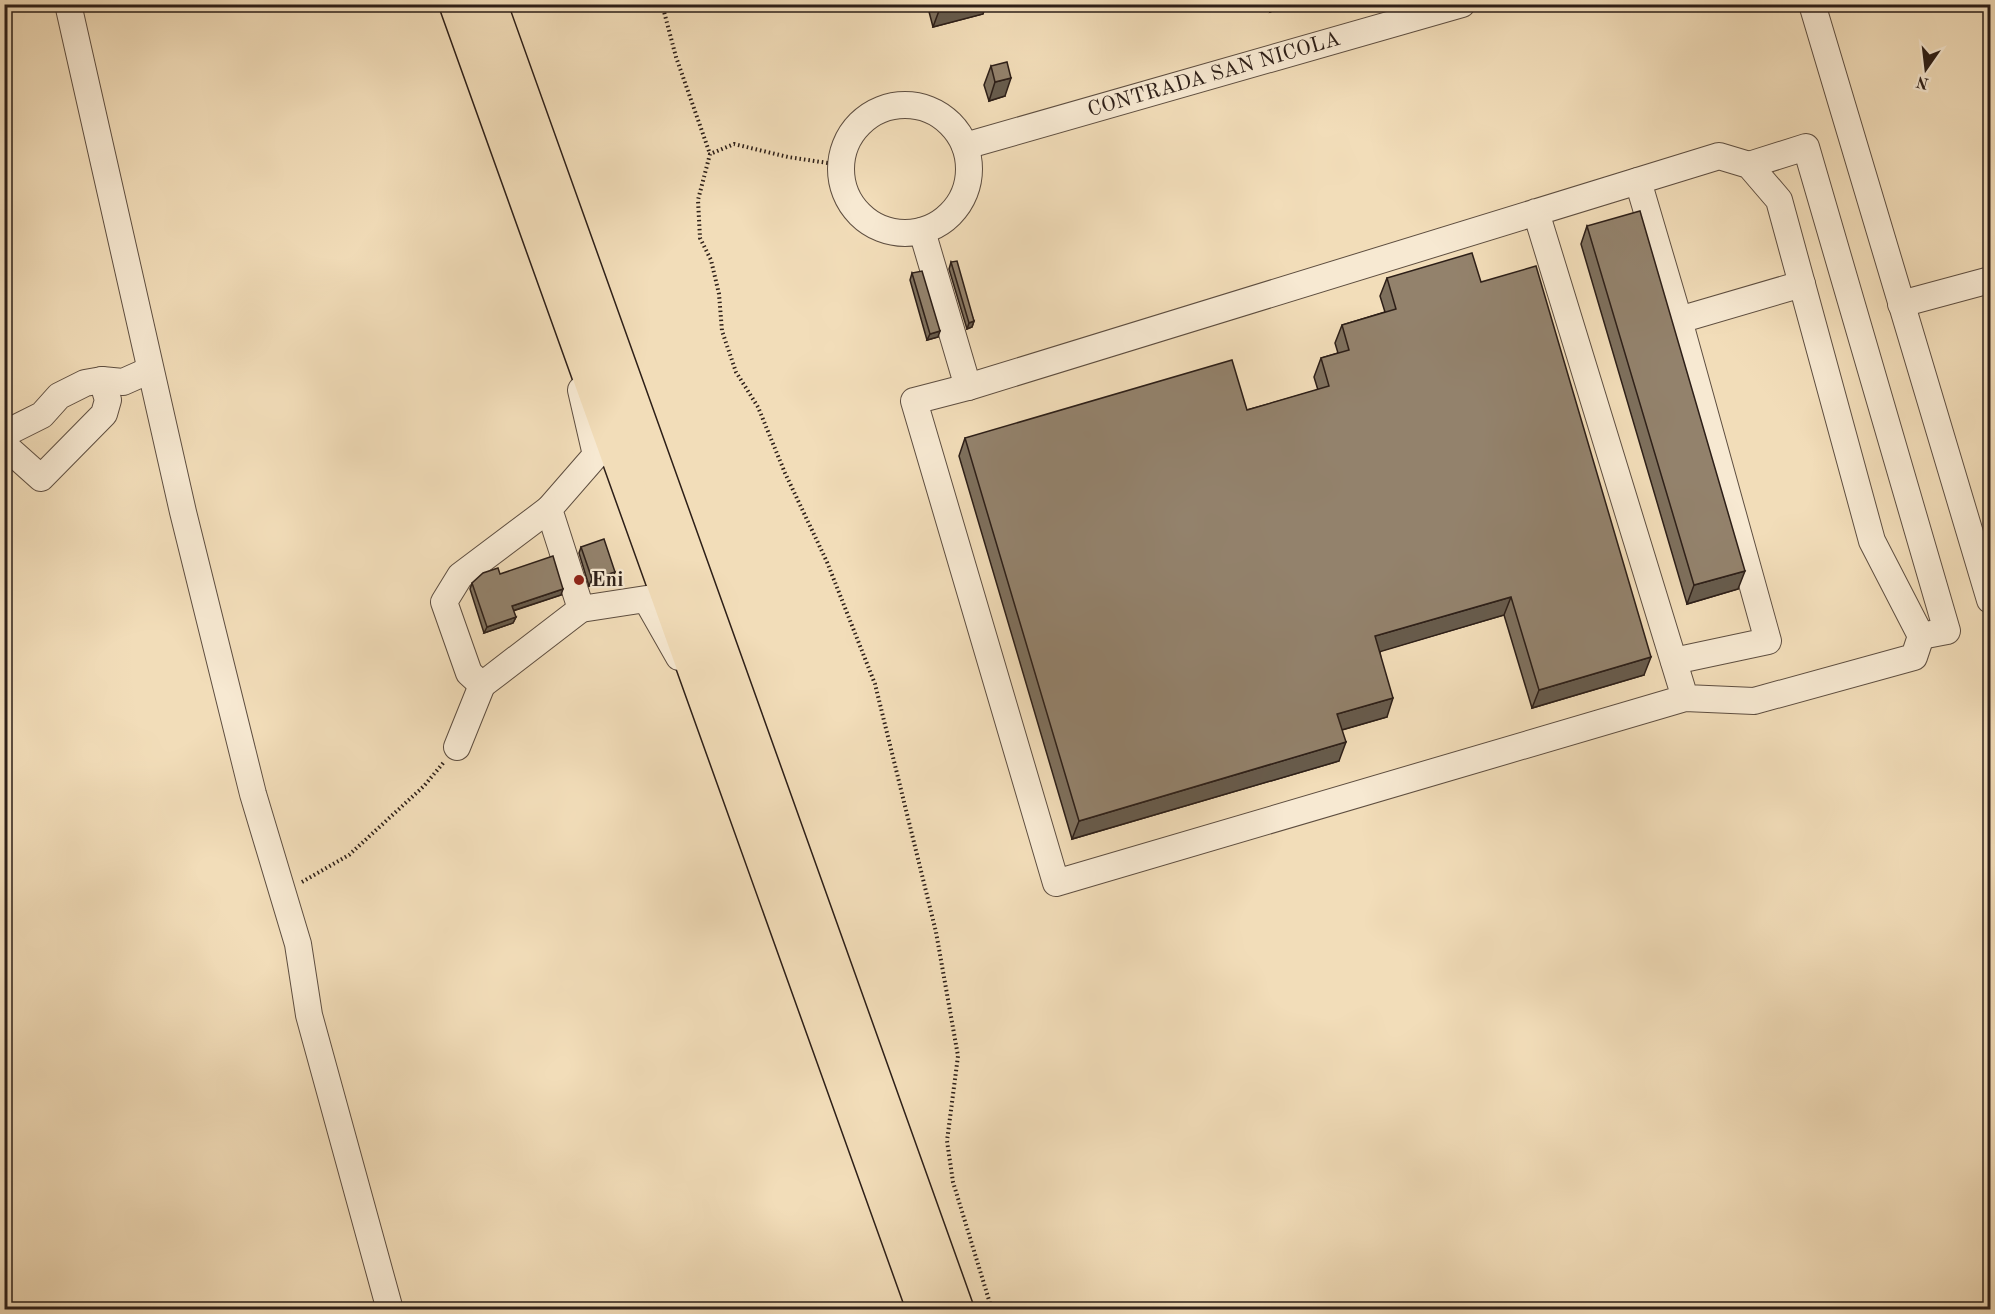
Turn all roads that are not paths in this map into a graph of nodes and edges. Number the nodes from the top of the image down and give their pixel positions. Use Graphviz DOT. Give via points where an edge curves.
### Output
graph roads {
  1 [pos="68,4"];
  2 [pos="456,4"];
  3 [pos="490,4"];
  4 [pos="1462,4"];
  5 [pos="1812,4"];
  6 [pos="965,146"];
  7 [pos="1749,165"];
  8 [pos="1638,181"];
  9 [pos="1536,212"];
  10 [pos="922,231"];
  11 [pos="1990,280"];
  12 [pos="1802,284"];
  13 [pos="556,285"];
  14 [pos="1901,304"];
  15 [pos="1679,320"];
  16 [pos="150,370"];
  17 [pos="102,380"];
  18 [pos="968,387"];
  19 [pos="4,434"];
  20 [pos="4,445"];
  21 [pos="549,509"];
  22 [pos="1990,600"];
  23 [pos="581,609"];
  24 [pos="1921,636"];
  25 [pos="1674,662"];
  26 [pos="482,685"];
  27 [pos="1685,698"];
  28 [pos="710,713"];
  29 [pos="457,747"];
  30 [pos="390,1310"];
  31 [pos="924,1310"];
  32 [pos="957,1310"];
  1 -- 16 [label="street"];
  2 -- 13 [label="highway"];
  3 -- 32 [label="highway"];
  4 -- 6 [label="street, CONTRADA SAN NICOLA"];
  5 -- 14 [label="street"];
  6 -- 10 [label="street" via="969,177 962,198 949,217"];
  6 -- 10 [label="street" via="956,129 942,116 905,105 886,108 869,117 845,146 842,180 854,208 865,219 892,232"];
  7 -- 8 [label="street" via="1719,156"];
  7 -- 12 [label="street" via="1779,200"];
  7 -- 24 [label="street" via="1806,147 1947,631"];
  8 -- 9 [label="street"];
  8 -- 15 [label="street"];
  9 -- 18 [label="street"];
  9 -- 25 [label="street"];
  10 -- 18 [label="street"];
  11 -- 14 [label="street"];
  12 -- 15 [label="street"];
  12 -- 24 [label="street" via="1872,541"];
  13 -- 21 [label="street" via="596,456"];
  13 -- 28 [label="highway"];
  14 -- 22 [label="street"];
  15 -- 25 [label="street" via="1768,641"];
  16 -- 17 [label="street" via="123,382"];
  16 -- 30 [label="street" via="254,794 298,944 309,1015"];
  17 -- 19 [label="street" via="85,383 59,396 42,415"];
  17 -- 20 [label="street" via="108,400 104,414 41,478"];
  18 -- 27 [label="street" via="914,400 1056,883"];
  21 -- 23 [label="street"];
  21 -- 26 [label="street" via="460,576 444,602 469,673"];
  23 -- 26 [label="street"];
  23 -- 28 [label="street" via="646,599"];
  24 -- 27 [label="street" via="1914,657 1754,702"];
  25 -- 27 [label="street"];
  26 -- 29 [label="street"];
  28 -- 31 [label="highway"];
}
